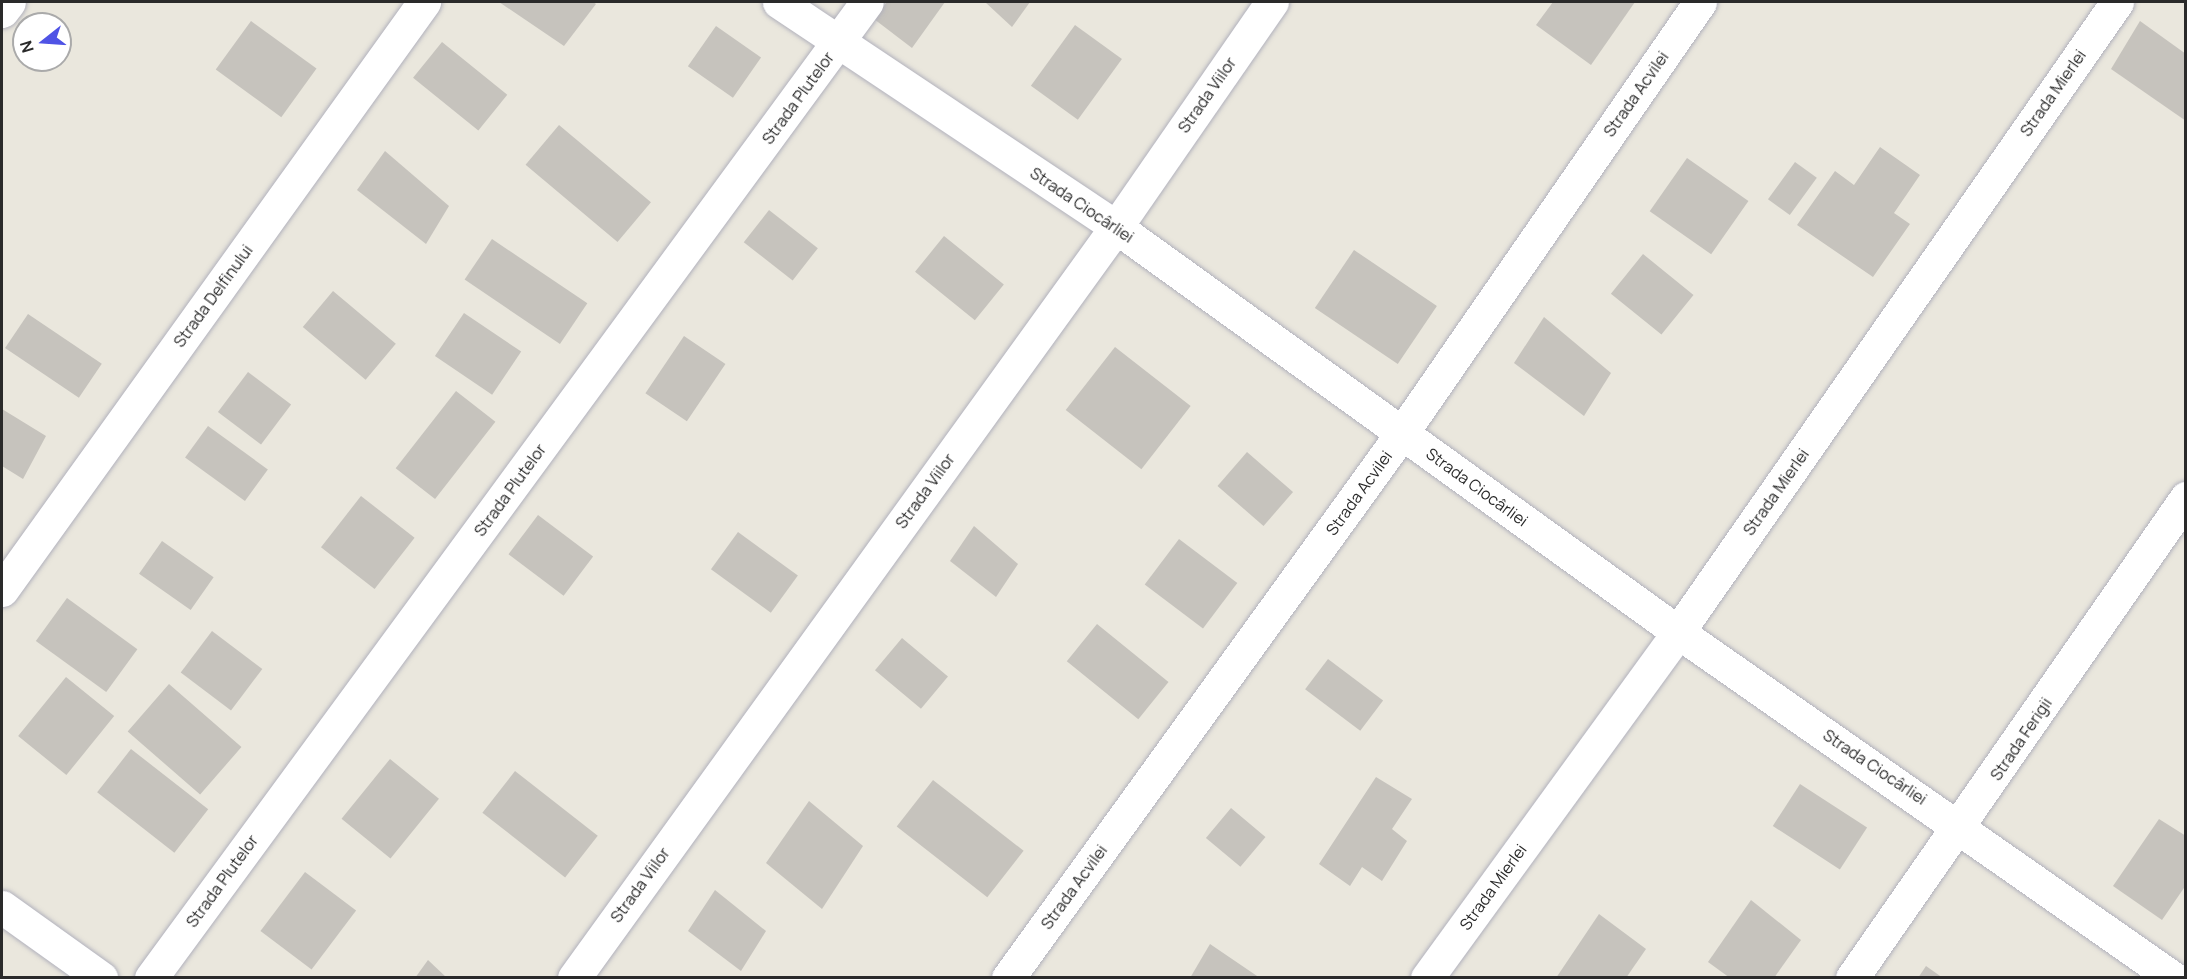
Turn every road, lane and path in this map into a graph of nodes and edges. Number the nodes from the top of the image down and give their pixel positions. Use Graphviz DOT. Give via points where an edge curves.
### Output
graph roads {
  1 [pos="9,2"];
  2 [pos="424,2"];
  3 [pos="779,2"];
  4 [pos="867,2"];
  5 [pos="1272,2"];
  6 [pos="1700,2"];
  7 [pos="2117,2"];
  8 [pos="2,11"];
  9 [pos="839,42"];
  10 [pos="1116,228"];
  11 [pos="1402,433"];
  12 [pos="2186,498"];
  13 [pos="2,590"];
  14 [pos="1678,632"];
  15 [pos="1962,825"];
  16 [pos="2,907"];
  17 [pos="101,978"];
  18 [pos="151,978"];
  19 [pos="574,978"];
  20 [pos="1008,978"];
  21 [pos="1428,978"];
  22 [pos="1852,978"];
  23 [pos="2172,978"];
  1 -- 8 [label="street"];
  2 -- 13 [label="street, Strada Delfinului"];
  3 -- 9 [label="street, Strada Ciocârliei"];
  4 -- 9 [label="street, Strada Plutelor"];
  5 -- 10 [label="street, Strada Viilor"];
  6 -- 11 [label="street, Strada Acvilei"];
  7 -- 14 [label="street, Strada Mierlei"];
  9 -- 10 [label="street, Strada Ciocârliei"];
  9 -- 18 [label="street, Strada Plutelor"];
  10 -- 11 [label="street, Strada Ciocârliei"];
  10 -- 19 [label="street, Strada Viilor"];
  11 -- 14 [label="street, Strada Ciocârliei"];
  11 -- 20 [label="street, Strada Acvilei"];
  12 -- 15 [label="street, Strada Ferigii"];
  14 -- 15 [label="street, Strada Ciocârliei"];
  14 -- 21 [label="street, Strada Mierlei"];
  15 -- 22 [label="street, Strada Ferigii"];
  15 -- 23 [label="street, Strada Ciocârliei"];
  16 -- 17 [label="street"];
}
